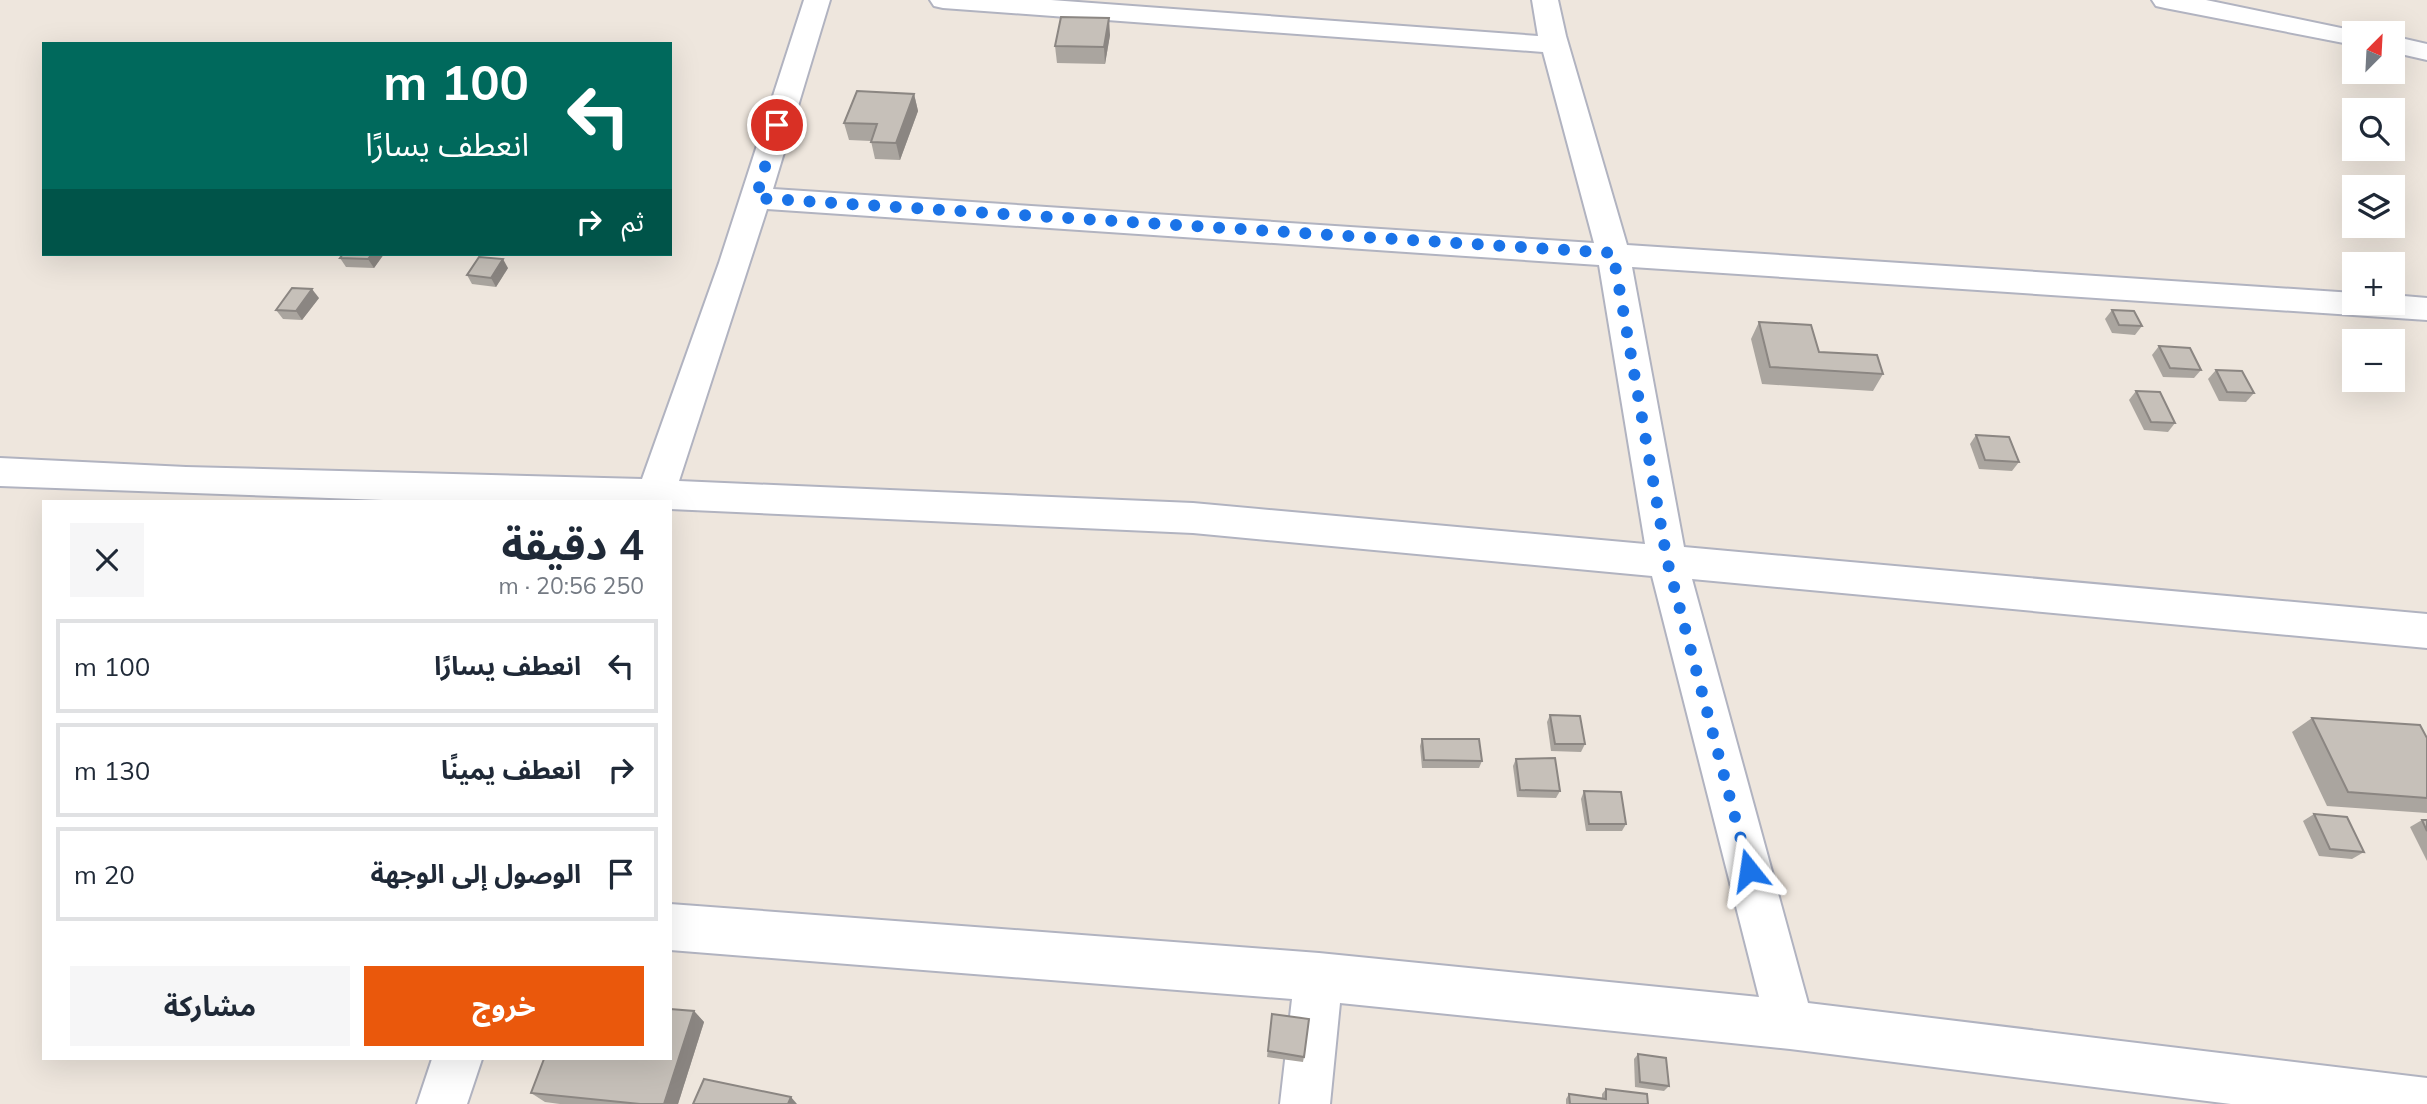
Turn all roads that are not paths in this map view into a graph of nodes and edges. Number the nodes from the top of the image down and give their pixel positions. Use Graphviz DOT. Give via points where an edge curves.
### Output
graph roads {
  1 [pos="817,0"];
  2 [pos="943,0"];
  3 [pos="1545,0"];
  4 [pos="2165,0"];
  5 [pos="2342,35"];
  6 [pos="1555,45"];
  7 [pos="2405,47"];
  8 [pos="2427,52"];
  9 [pos="756,198"];
  10 [pos="1613,253"];
  11 [pos="2427,309"];
  12 [pos="0,472"];
  13 [pos="654,498"];
  14 [pos="1667,560"];
  15 [pos="2427,631"];
  16 [pos="672,927"];
  17 [pos="1319,977"];
  18 [pos="1790,1025"];
  19 [pos="457,1060"];
  20 [pos="2427,1103"];
  21 [pos="442,1104"];
  22 [pos="1305,1104"];
  1 -- 9 [label="street"];
  2 -- 6 [label="street"];
  3 -- 6 [label="street"];
  4 -- 5 [label="street"];
  6 -- 10 [label="street"];
  7 -- 8 [label="street"];
  9 -- 10 [label="street"];
  9 -- 13 [label="street"];
  10 -- 11 [label="street"];
  10 -- 14 [label="street"];
  12 -- 13 [label="street"];
  13 -- 14 [label="street" via="1193,517"];
  14 -- 15 [label="street"];
  14 -- 18 [label="street"];
  16 -- 17 [label="street"];
  17 -- 18 [label="street"];
  17 -- 22 [label="street"];
  18 -- 20 [label="street"];
  19 -- 21 [label="street"];
}
